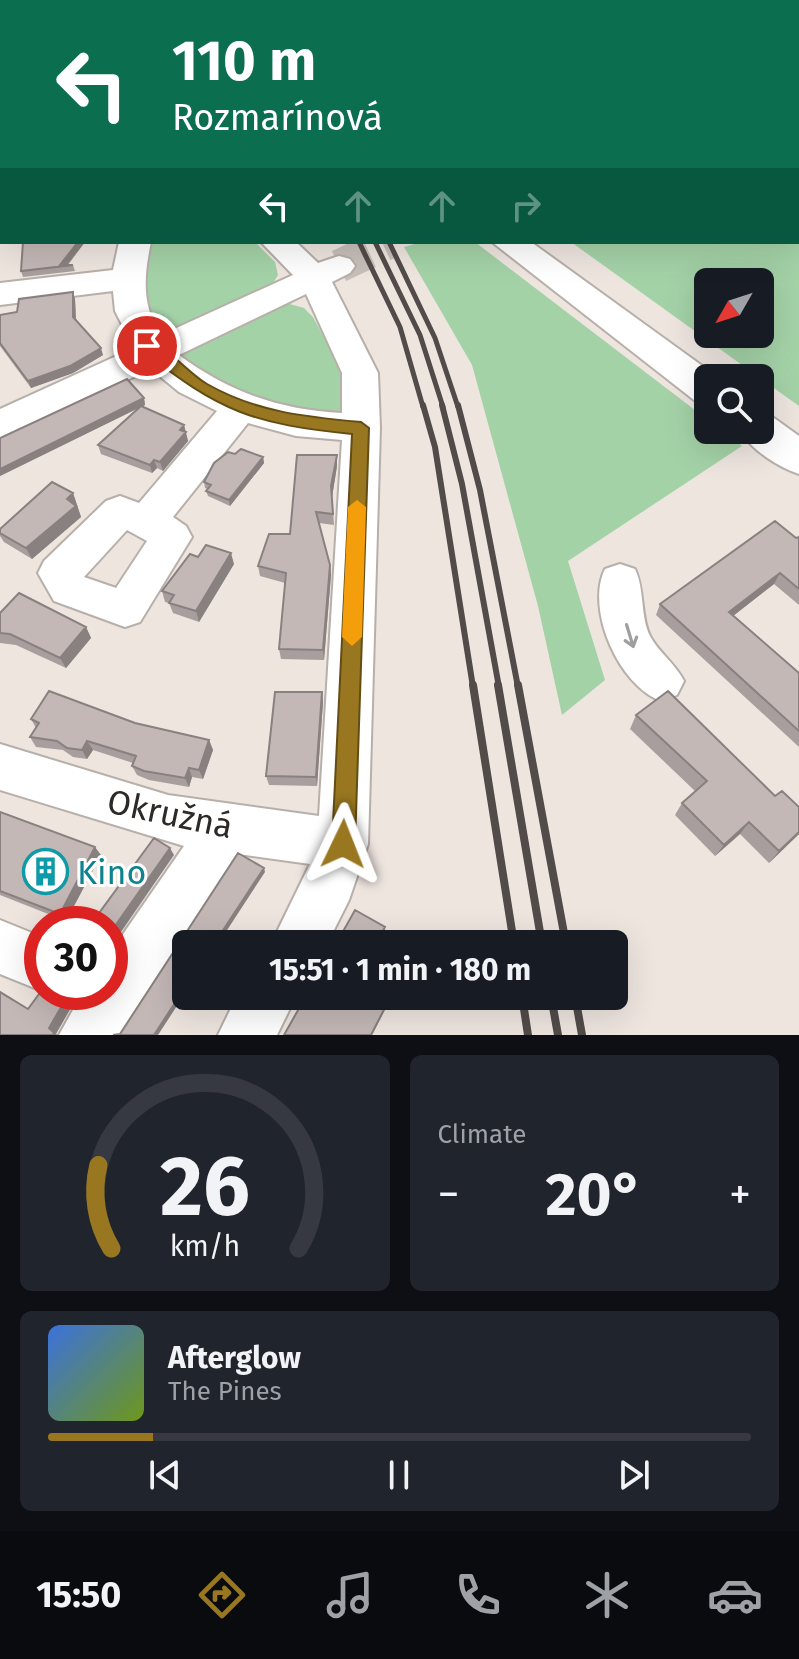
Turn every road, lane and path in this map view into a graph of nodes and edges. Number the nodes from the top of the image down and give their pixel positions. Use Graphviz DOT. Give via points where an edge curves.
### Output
graph roads {
  1 [pos="134,244"];
  2 [pos="280,244"];
  3 [pos="512,244"];
  4 [pos="326,272"];
  5 [pos="125,279"];
  6 [pos="0,294"];
  7 [pos="154,353"];
  8 [pos="694,380"];
  9 [pos="240,408"];
  10 [pos="0,425"];
  11 [pos="361,428"];
  12 [pos="774,439"];
  13 [pos="799,458"];
  14 [pos="147,521"];
  15 [pos="620,581"];
  16 [pos="661,681"];
  17 [pos="0,767"];
  18 [pos="226,828"];
  19 [pos="343,844"];
  20 [pos="306,930"];
  21 [pos="0,947"];
  22 [pos="24,957"];
  23 [pos="260,1010"];
  24 [pos="87,1035"];
  25 [pos="246,1035"];
  1 -- 5 [label="street"];
  2 -- 4 [label="street"];
  3 -- 8 [label="main road"];
  4 -- 7 [label="street"];
  4 -- 11 [label="street" via="360,373"];
  5 -- 6 [label="street"];
  5 -- 7 [label="street" via="130,311"];
  7 -- 9 [label="street" via="199,387"];
  7 -- 10 [label="street"];
  9 -- 11 [label="street" via="290,422"];
  9 -- 14 [label="street"];
  11 -- 19 [label="street"];
  12 -- 13 [label="main road"];
  15 -- 16 [label="street, one-way" via="629,643"];
  17 -- 18 [label="street, Okružná" via="168,819"];
  18 -- 19 [label="street, Okružná"];
  18 -- 24 [label="street"];
  19 -- 20 [label="street"];
  21 -- 22 [label="street"];
  23 -- 25 [label="street"];
}
